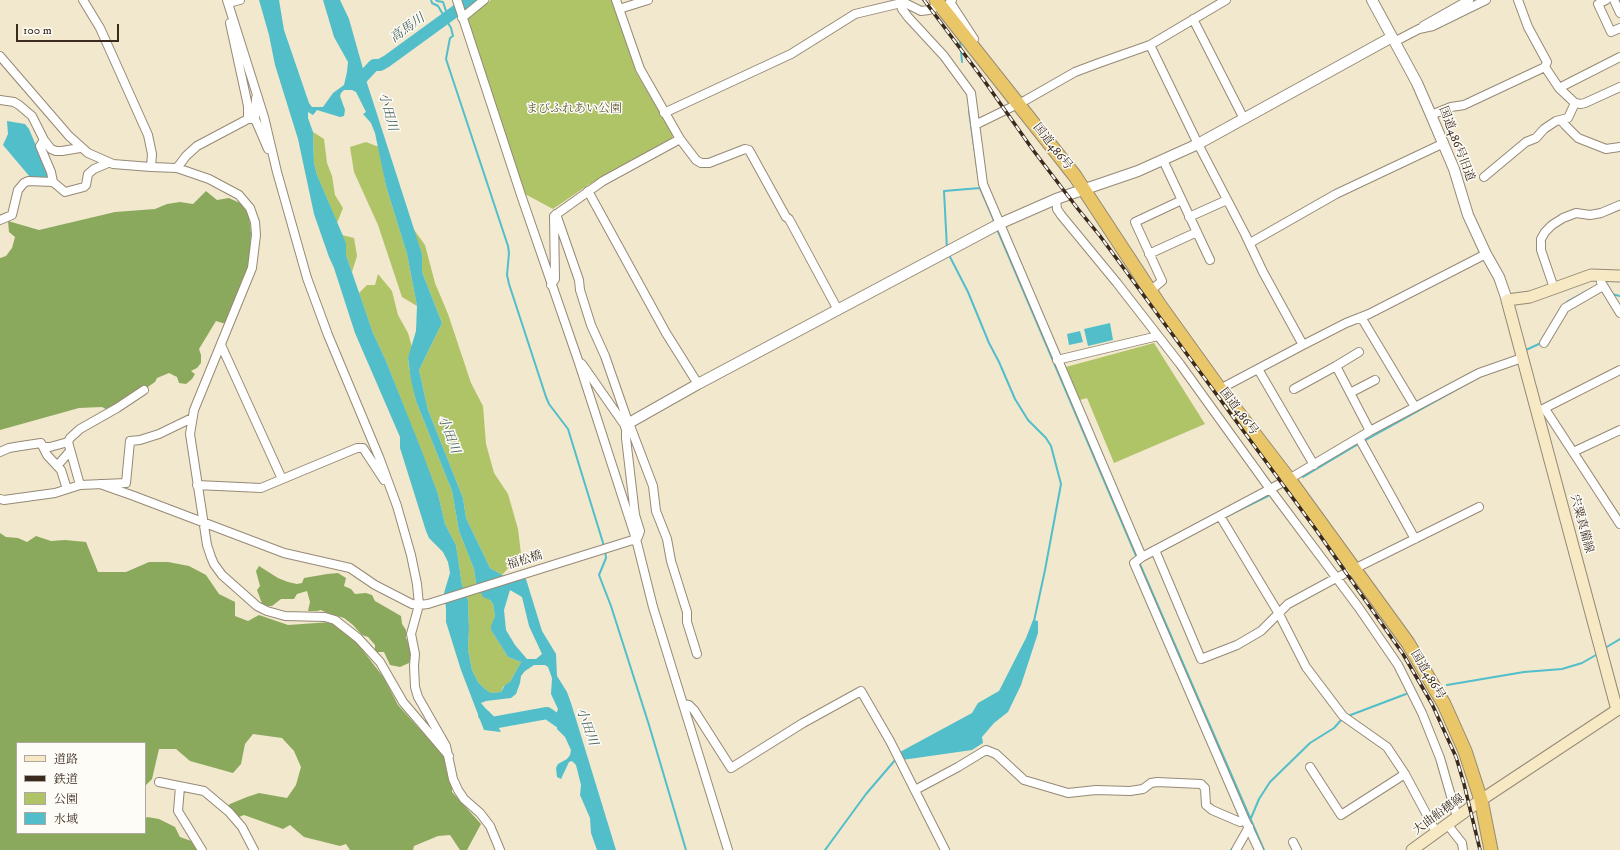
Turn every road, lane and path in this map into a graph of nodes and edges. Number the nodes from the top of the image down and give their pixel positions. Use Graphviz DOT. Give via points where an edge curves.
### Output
graph roads {
  1 [pos="83,0"];
  2 [pos="457,0"];
  3 [pos="484,0"];
  4 [pos="616,0"];
  5 [pos="648,0"];
  6 [pos="1226,0"];
  7 [pos="1372,0"];
  8 [pos="1469,0"];
  9 [pos="1486,0"];
  10 [pos="1518,0"];
  11 [pos="1606,0"];
  12 [pos="1614,0"];
  13 [pos="232,1"];
  14 [pos="945,1"];
  15 [pos="900,2"];
  16 [pos="619,9"];
  17 [pos="1620,13"];
  18 [pos="462,15"];
  19 [pos="232,18"];
  20 [pos="1193,19"];
  21 [pos="1620,28"];
  22 [pos="1419,29"];
  23 [pos="1393,39"];
  24 [pos="1150,45"];
  25 [pos="0,56"];
  26 [pos="1620,57"];
  27 [pos="1545,67"];
  28 [pos="1620,87"];
  29 [pos="1559,88"];
  30 [pos="257,96"];
  31 [pos="0,100"];
  32 [pos="1575,103"];
  33 [pos="1019,104"];
  34 [pos="664,113"];
  35 [pos="1431,115"];
  36 [pos="251,119"];
  37 [pos="1244,119"];
  38 [pos="1561,120"];
  39 [pos="975,125"];
  40 [pos="680,139"];
  41 [pos="44,140"];
  42 [pos="1444,143"];
  43 [pos="1198,144"];
  44 [pos="1620,147"];
  45 [pos="80,148"];
  46 [pos="274,159"];
  47 [pos="1163,160"];
  48 [pos="108,162"];
  49 [pos="151,168"];
  50 [pos="177,168"];
  51 [pos="1484,178"];
  52 [pos="53,182"];
  53 [pos="1084,190"];
  54 [pos="588,191"];
  55 [pos="1056,199"];
  56 [pos="1182,200"];
  57 [pos="1227,200"];
  58 [pos="1620,205"];
  59 [pos="556,214"];
  60 [pos="1189,216"];
  61 [pos="0,220"];
  62 [pos="997,225"];
  63 [pos="1197,232"];
  64 [pos="1250,243"];
  65 [pos="1149,254"];
  66 [pos="1486,254"];
  67 [pos="1210,260"];
  68 [pos="1597,275"];
  69 [pos="1620,276"];
  70 [pos="551,285"];
  71 [pos="1602,286"];
  72 [pos="1554,288"];
  73 [pos="1150,291"];
  74 [pos="1507,300"];
  75 [pos="838,310"];
  76 [pos="1620,313"];
  77 [pos="1361,317"];
  78 [pos="1158,336"];
  79 [pos="1544,343"];
  80 [pos="221,345"];
  81 [pos="1302,345"];
  82 [pos="1359,352"];
  83 [pos="1522,358"];
  84 [pos="1057,360"];
  85 [pos="579,363"];
  86 [pos="1336,366"];
  87 [pos="1258,369"];
  88 [pos="1620,370"];
  89 [pos="1376,380"];
  90 [pos="698,384"];
  91 [pos="1220,389"];
  92 [pos="1294,389"];
  93 [pos="144,390"];
  94 [pos="1350,393"];
  95 [pos="1415,407"];
  96 [pos="1541,410"];
  97 [pos="192,418"];
  98 [pos="628,425"];
  99 [pos="1620,430"];
  100 [pos="1370,431"];
  101 [pos="1361,441"];
  102 [pos="68,442"];
  103 [pos="43,447"];
  104 [pos="70,451"];
  105 [pos="0,452"];
  106 [pos="1573,452"];
  107 [pos="1314,465"];
  108 [pos="57,466"];
  109 [pos="282,479"];
  110 [pos="1289,479"];
  111 [pos="100,484"];
  112 [pos="80,485"];
  113 [pos="197,485"];
  114 [pos="390,486"];
  115 [pos="67,489"];
  116 [pos="1270,490"];
  117 [pos="0,499"];
  118 [pos="1479,507"];
  119 [pos="1220,516"];
  120 [pos="204,523"];
  121 [pos="1620,524"];
  122 [pos="1415,539"];
  123 [pos="632,540"];
  124 [pos="1156,552"];
  125 [pos="1139,558"];
  126 [pos="1354,569"];
  127 [pos="1336,578"];
  128 [pos="419,605"];
  129 [pos="1279,614"];
  130 [pos="697,654"];
  131 [pos="683,704"];
  132 [pos="1619,712"];
  133 [pos="449,756"];
  134 [pos="1310,767"];
  135 [pos="1405,774"];
  136 [pos="159,782"];
  137 [pos="180,787"];
  138 [pos="915,790"];
  139 [pos="1481,800"];
  140 [pos="1458,817"];
  141 [pos="1247,824"];
  142 [pos="1447,824"];
  143 [pos="1436,832"];
  144 [pos="1293,842"];
  145 [pos="202,850"];
  146 [pos="254,850"];
  147 [pos="500,850"];
  148 [pos="728,850"];
  149 [pos="945,850"];
  150 [pos="1236,850"];
  151 [pos="1259,850"];
  152 [pos="1297,850"];
  153 [pos="1412,850"];
  154 [pos="1463,850"];
  155 [pos="1491,850"];
  1 -- 49 [label="street" via="100,28 148,135 152,154"];
  2 -- 18 [label="street"];
  3 -- 18 [label="street"];
  4 -- 16 [label="street"];
  5 -- 16 [label="street"];
  6 -- 20 [label="street"];
  7 -- 23 [label="street, 国道486号旧道"];
  8 -- 22 [label="street"];
  9 -- 22 [label="street" via="1433,26"];
  10 -- 27 [label="street" via="1528,27 1547,62"];
  11 -- 21 [label="street" via="1598,4 1611,32"];
  12 -- 17 [label="street"];
  13 -- 19 [label="street"];
  14 -- 15 [label="street" via="929,10 921,11"];
  14 -- 33 [label="highway, 国道486号" via="978,53"];
  15 -- 34 [label="street" via="855,14 791,54"];
  15 -- 39 [label="street" via="908,17 944,56 971,93"];
  16 -- 34 [label="street" via="640,69"];
  18 -- 70 [label="street"];
  19 -- 30 [label="street"];
  19 -- 36 [label="street" via="230,25"];
  20 -- 24 [label="street"];
  20 -- 37 [label="street"];
  22 -- 23 [label="street"];
  23 -- 35 [label="street, 国道486号旧道"];
  23 -- 37 [label="street"];
  24 -- 33 [label="street" via="1076,72"];
  24 -- 43 [label="street"];
  25 -- 45 [label="street"];
  26 -- 29 [label="street"];
  27 -- 29 [label="street"];
  27 -- 35 [label="street" via="1464,105"];
  28 -- 32 [label="street" via="1585,103"];
  29 -- 32 [label="street"];
  30 -- 36 [label="street"];
  30 -- 46 [label="street"];
  31 -- 41 [label="street" via="19,104 32,116"];
  32 -- 38 [label="street" via="1568,118"];
  33 -- 39 [label="street"];
  33 -- 53 [label="highway, 国道486号"];
  34 -- 40 [label="street"];
  35 -- 42 [label="street, 国道486号旧道"];
  36 -- 46 [label="street"];
  36 -- 50 [label="street" via="197,146"];
  37 -- 43 [label="street"];
  38 -- 44 [label="street" via="1578,138 1606,149"];
  38 -- 51 [label="street" via="1526,142"];
  39 -- 62 [label="street" via="983,184"];
  40 -- 54 [label="street"];
  40 -- 75 [label="street" via="701,163 709,164 745,149 749,150"];
  41 -- 45 [label="street" via="56,151"];
  41 -- 52 [label="street" via="40,146"];
  42 -- 64 [label="street" via="1336,194"];
  42 -- 66 [label="street, 国道486号旧道" via="1468,215"];
  43 -- 47 [label="street"];
  43 -- 57 [label="street"];
  45 -- 48 [label="street"];
  46 -- 114 [label="street" via="317,308"];
  47 -- 53 [label="street"];
  47 -- 56 [label="street"];
  48 -- 49 [label="street"];
  48 -- 52 [label="street" via="91,171 86,185 80,189 65,192"];
  49 -- 50 [label="street"];
  50 -- 80 [label="street" via="210,179 232,191 245,201 253,216 256,235 252,268"];
  52 -- 61 [label="street" via="24,183 18,190 12,215"];
  53 -- 55 [label="street"];
  53 -- 73 [label="highway, 国道486号"];
  54 -- 59 [label="street"];
  54 -- 90 [label="street" via="666,333"];
  55 -- 62 [label="street"];
  55 -- 78 [label="street" via="1061,216"];
  56 -- 60 [label="street"];
  56 -- 65 [label="street" via="1135,222"];
  57 -- 60 [label="street"];
  57 -- 64 [label="street"];
  58 -- 72 [label="street" via="1590,215 1576,213 1563,218 1545,232 1541,239 1541,250"];
  59 -- 70 [label="street" via="555,279"];
  59 -- 98 [label="street" via="579,280 591,325 605,356"];
  60 -- 63 [label="street"];
  62 -- 75 [label="street"];
  62 -- 84 [label="street"];
  63 -- 65 [label="street"];
  63 -- 67 [label="street"];
  64 -- 81 [label="street"];
  65 -- 73 [label="street" via="1162,281"];
  66 -- 74 [label="street, 国道486号旧道" via="1499,277"];
  66 -- 77 [label="street"];
  68 -- 69 [label="main road"];
  68 -- 71 [label="street"];
  68 -- 72 [label="main road"];
  70 -- 85 [label="street"];
  71 -- 76 [label="street"];
  71 -- 79 [label="street" via="1565,308"];
  72 -- 74 [label="main road" via="1530,297"];
  73 -- 91 [label="highway, 国道486号"];
  74 -- 83 [label="main road, 宍粟真備線"];
  75 -- 90 [label="street"];
  77 -- 81 [label="street"];
  77 -- 95 [label="street"];
  78 -- 84 [label="street"];
  78 -- 116 [label="street"];
  80 -- 97 [label="street"];
  80 -- 109 [label="street"];
  81 -- 87 [label="street"];
  82 -- 86 [label="street"];
  83 -- 95 [label="street" via="1479,373"];
  83 -- 96 [label="main road, 宍粟真備線"];
  84 -- 125 [label="street"];
  85 -- 98 [label="street"];
  85 -- 123 [label="street"];
  86 -- 92 [label="street"];
  86 -- 94 [label="street"];
  87 -- 91 [label="street"];
  87 -- 107 [label="street"];
  88 -- 96 [label="street"];
  89 -- 94 [label="street"];
  90 -- 98 [label="street"];
  91 -- 110 [label="highway, 国道486号"];
  93 -- 102 [label="street" via="80,429"];
  94 -- 100 [label="street"];
  95 -- 100 [label="street"];
  96 -- 106 [label="street"];
  96 -- 132 [label="main road, 宍粟真備線"];
  97 -- 111 [label="street" via="159,434 130,441 126,483"];
  97 -- 113 [label="street" via="190,434"];
  98 -- 123 [label="street" via="626,438 635,515 640,531"];
  98 -- 130 [label="street" via="653,486 656,511 667,539"];
  99 -- 106 [label="street"];
  100 -- 101 [label="street"];
  101 -- 107 [label="street"];
  101 -- 122 [label="street"];
  102 -- 103 [label="street"];
  102 -- 104 [label="street"];
  103 -- 105 [label="street" via="41,443"];
  103 -- 108 [label="street" via="47,456"];
  104 -- 108 [label="street"];
  104 -- 112 [label="street"];
  106 -- 121 [label="street"];
  107 -- 110 [label="street"];
  108 -- 115 [label="street" via="61,470"];
  109 -- 113 [label="street" via="261,488"];
  109 -- 114 [label="street" via="357,448 363,448 383,480"];
  110 -- 116 [label="street"];
  110 -- 126 [label="highway, 国道486号"];
  111 -- 112 [label="street"];
  111 -- 120 [label="street"];
  112 -- 115 [label="street"];
  113 -- 120 [label="street"];
  114 -- 128 [label="street" via="411,555"];
  115 -- 117 [label="street" via="55,493"];
  116 -- 119 [label="street"];
  116 -- 127 [label="street"];
  118 -- 122 [label="street"];
  119 -- 124 [label="street"];
  119 -- 129 [label="street"];
  120 -- 128 [label="street" via="284,552 350,568 375,585"];
  120 -- 133 [label="street" via="211,557 229,582 267,611 285,616 326,617 335,620 358,638 380,662 403,702"];
  122 -- 126 [label="street"];
  123 -- 128 [label="street, 福松橋"];
  123 -- 131 [label="street"];
  124 -- 125 [label="street"];
  124 -- 129 [label="street" via="1201,659 1237,646 1261,631"];
  125 -- 141 [label="street" via="1134,562"];
  126 -- 127 [label="street"];
  126 -- 139 [label="highway, 国道486号" via="1408,643 1444,704 1465,751"];
  127 -- 129 [label="street" via="1288,604"];
  127 -- 140 [label="street" via="1398,665 1422,713 1440,758"];
  128 -- 133 [label="street" via="411,634 415,654 415,687"];
  129 -- 135 [label="street" via="1306,667 1345,717 1388,747"];
  131 -- 138 [label="street" via="694,710 731,768 803,723 861,691"];
  131 -- 148 [label="street"];
  132 -- 139 [label="main road, 宍粟真備線"];
  133 -- 147 [label="street" via="453,779 458,790 490,826"];
  134 -- 135 [label="street" via="1341,815"];
  135 -- 143 [label="street"];
  136 -- 137 [label="street"];
  137 -- 145 [label="street" via="178,811"];
  137 -- 146 [label="street" via="204,791 229,812 242,827"];
  138 -- 141 [label="street" via="986,750 996,754 1024,780 1068,793 1096,790 1130,791 1143,789 1157,782 1200,784 1206,788 1206,805 1212,810"];
  138 -- 149 [label="street"];
  139 -- 140 [label="main road, 大曲船穂線"];
  139 -- 155 [label="highway, 国道486号"];
  140 -- 142 [label="main road, 大曲船穂線"];
  141 -- 150 [label="street"];
  141 -- 151 [label="street"];
  142 -- 143 [label="main road, 大曲船穂線"];
  142 -- 154 [label="street" via="1462,843"];
  143 -- 153 [label="main road, 大曲船穂線"];
  144 -- 152 [label="street"];
}
